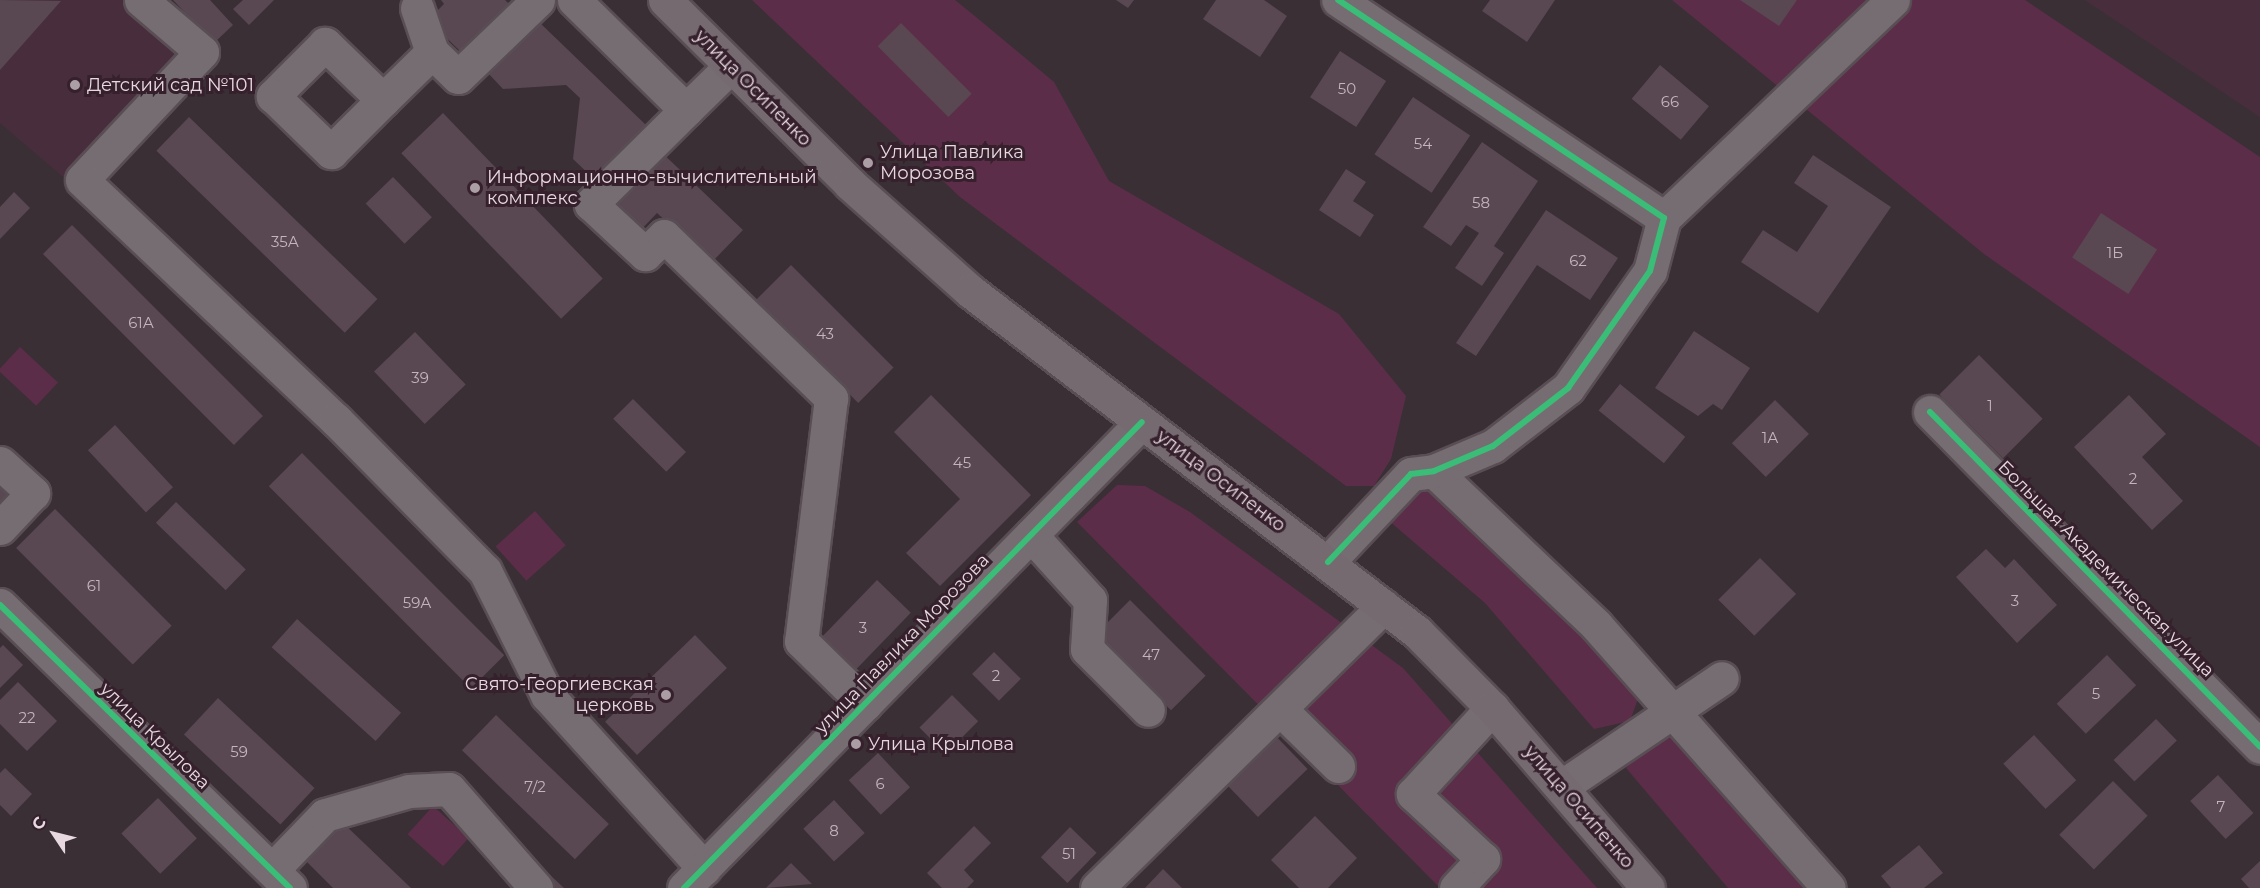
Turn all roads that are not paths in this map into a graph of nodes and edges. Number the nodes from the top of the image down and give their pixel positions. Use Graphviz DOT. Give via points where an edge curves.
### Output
graph roads {
  1 [pos="141,0"];
  2 [pos="538,0"];
  3 [pos="574,0"];
  4 [pos="665,0"];
  5 [pos="1338,0"];
  6 [pos="1893,0"];
  7 [pos="417,8"];
  8 [pos="432,52"];
  9 [pos="731,66"];
  10 [pos="383,100"];
  11 [pos="686,110"];
  12 [pos="1664,218"];
  13 [pos="1930,412"];
  14 [pos="1142,422"];
  15 [pos="0,463"];
  16 [pos="1434,471"];
  17 [pos="0,528"];
  18 [pos="1031,535"];
  19 [pos="1328,562"];
  20 [pos="0,605"];
  21 [pos="1384,606"];
  22 [pos="1722,678"];
  23 [pos="866,704"];
  24 [pos="1492,708"];
  25 [pos="1148,710"];
  26 [pos="1281,710"];
  27 [pos="1674,710"];
  28 [pos="2260,747"];
  29 [pos="1338,766"];
  30 [pos="1561,787"];
  31 [pos="694,878"];
  32 [pos="281,879"];
  33 [pos="536,888"];
  34 [pos="1098,888"];
  35 [pos="1456,888"];
  36 [pos="1648,888"];
  37 [pos="1829,888"];
  1 -- 31 [label="street" via="201,52 82,180 336,420 485,571 547,695"];
  2 -- 8 [label="street" via="458,77"];
  3 -- 11 [label="street"];
  4 -- 9 [label="main road, улица Осипенко"];
  5 -- 12 [label="street"];
  6 -- 12 [label="street"];
  7 -- 8 [label="street"];
  8 -- 10 [label="street"];
  9 -- 11 [label="street"];
  9 -- 14 [label="main road, улица Осипенко" via="903,234"];
  11 -- 23 [label="street" via="591,204 645,254 664,236 831,398 801,641"];
  12 -- 16 [label="street" via="1650,271 1568,388 1493,446"];
  13 -- 28 [label="street, Большая Академическая улица"];
  14 -- 18 [label="street, улица Павлика Морозова"];
  14 -- 19 [label="main road, улица Осипенко"];
  15 -- 17 [label="street" via="33,494"];
  16 -- 19 [label="street" via="1411,474"];
  16 -- 27 [label="street" via="1596,625"];
  18 -- 23 [label="street, улица Павлика Морозова"];
  18 -- 25 [label="street" via="1090,600 1087,649"];
  19 -- 21 [label="main road, улица Осипенко"];
  20 -- 32 [label="street, улица Крылова"];
  21 -- 24 [label="main road, улица Осипенко"];
  21 -- 26 [label="street"];
  22 -- 27 [label="street"];
  23 -- 31 [label="street, улица Павлика Морозова"];
  24 -- 30 [label="main road, улица Осипенко"];
  24 -- 35 [label="street" via="1413,794 1483,859"];
  26 -- 29 [label="street"];
  26 -- 34 [label="street"];
  27 -- 30 [label="street"];
  27 -- 37 [label="street"];
  30 -- 36 [label="main road, улица Осипенко"];
  32 -- 33 [label="street" via="325,815 410,790 449,789"];
}
